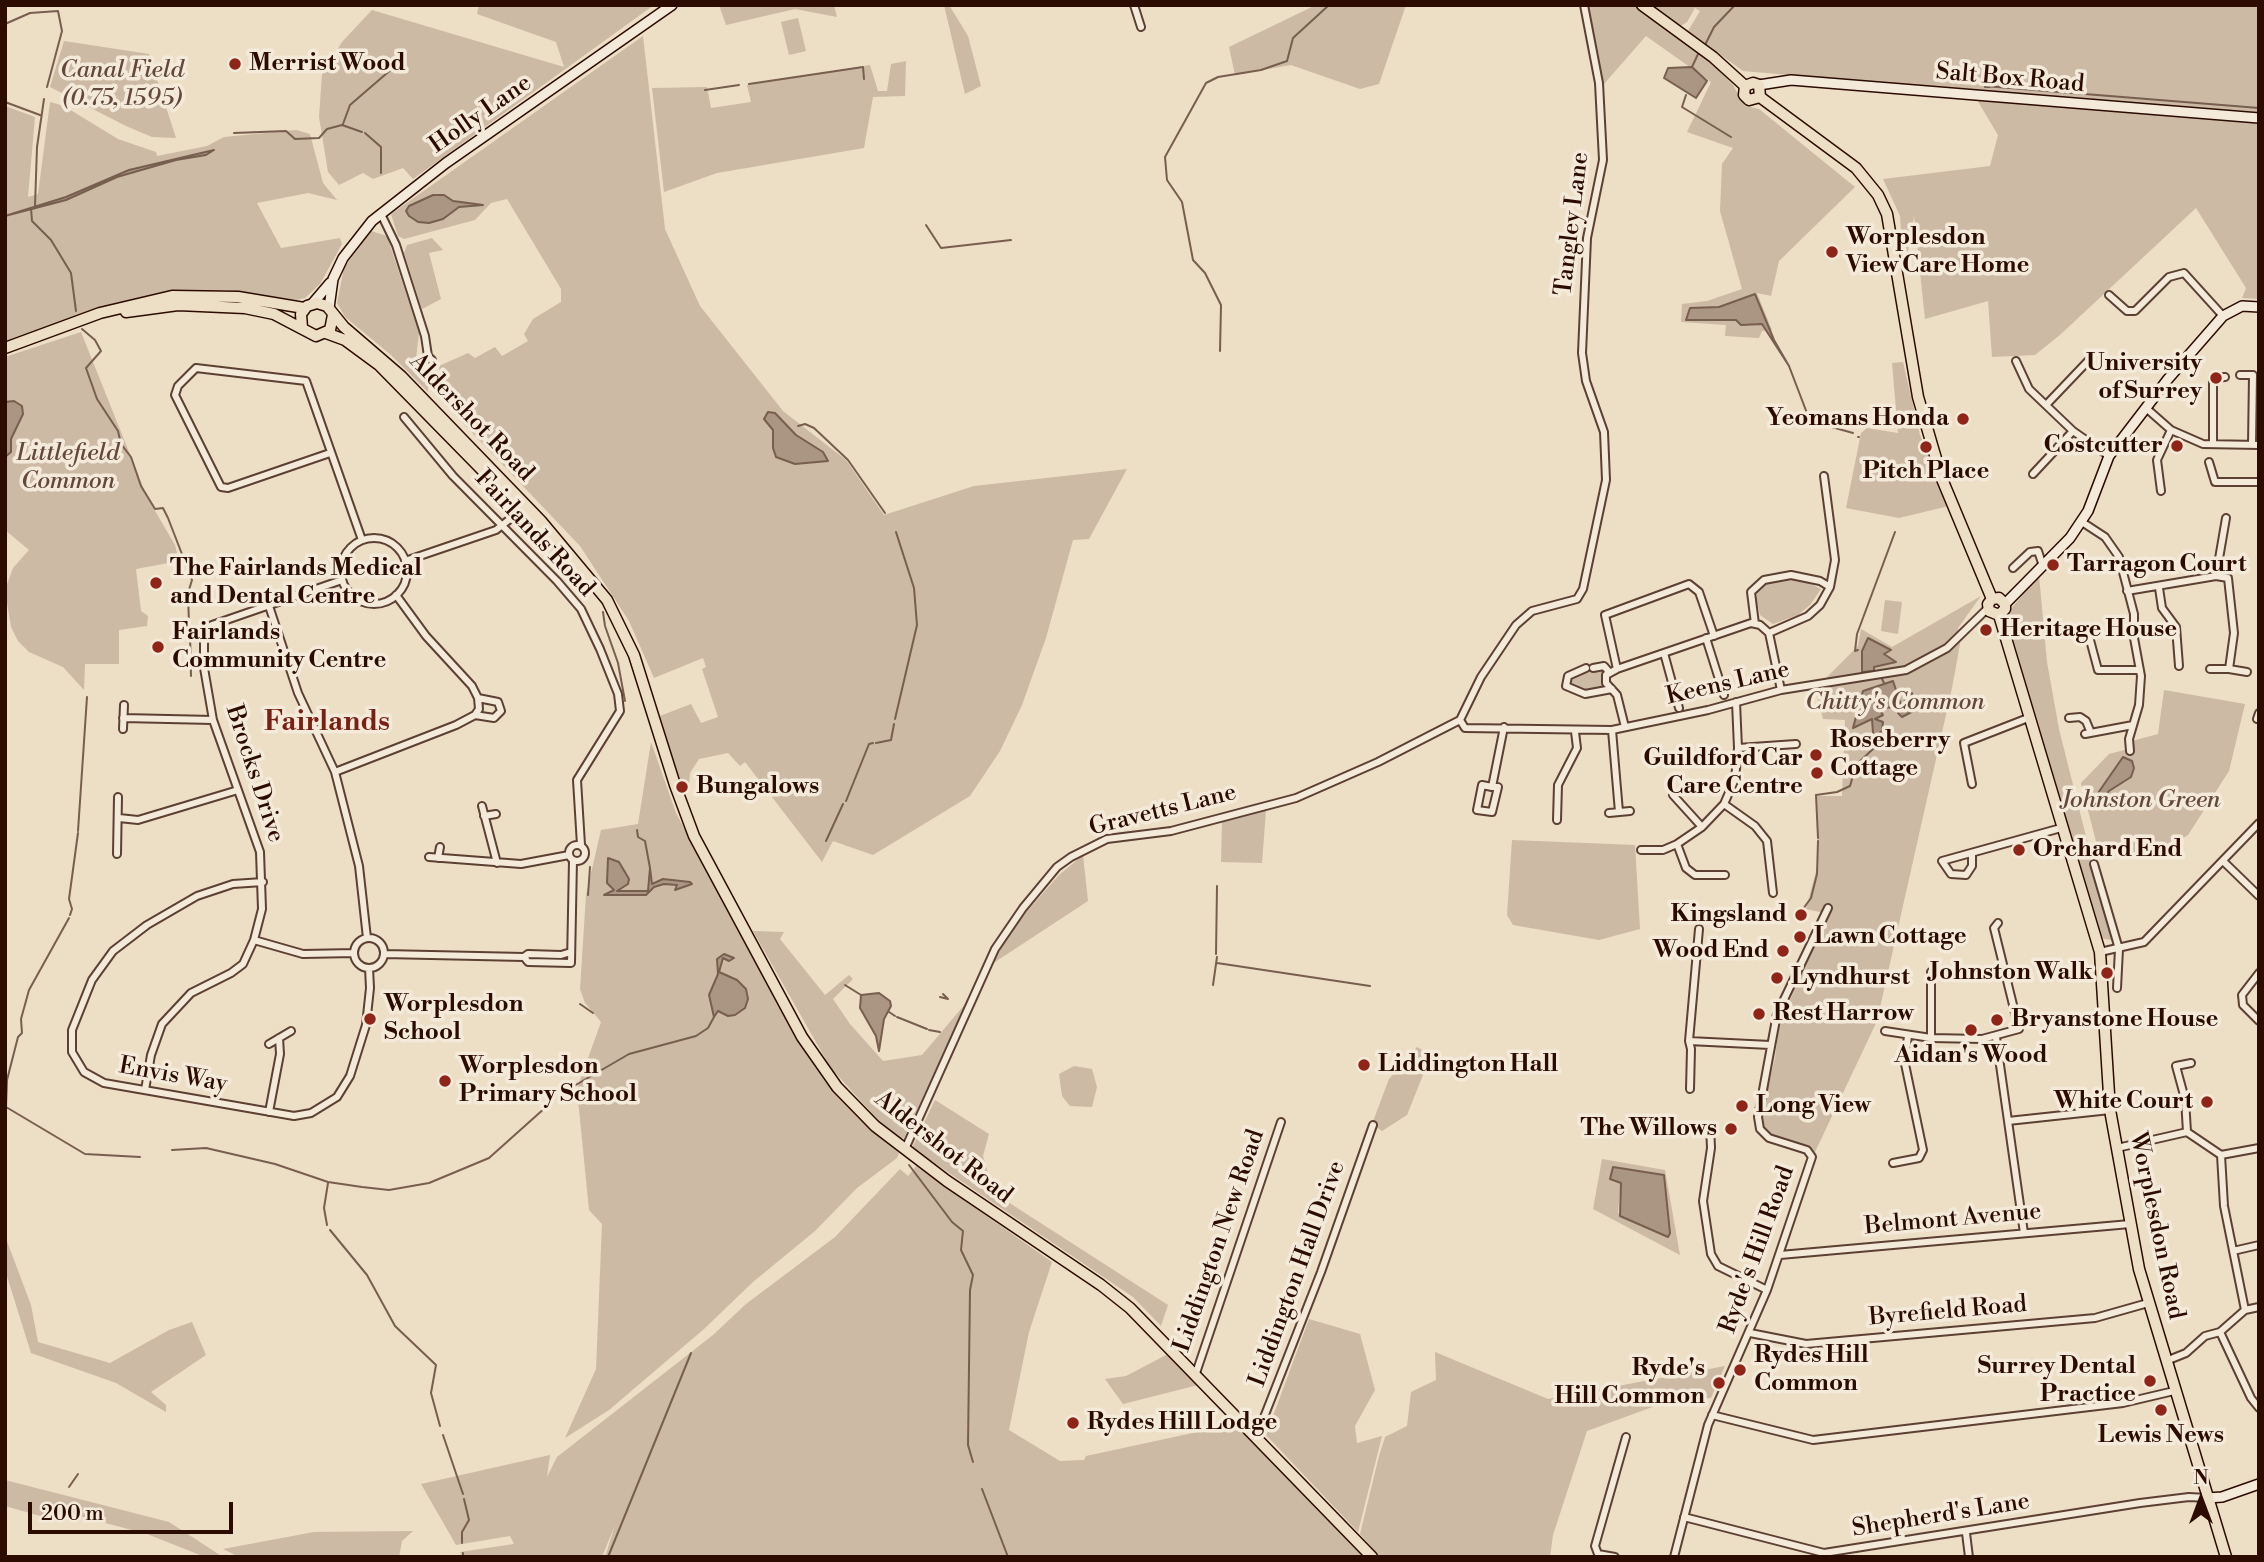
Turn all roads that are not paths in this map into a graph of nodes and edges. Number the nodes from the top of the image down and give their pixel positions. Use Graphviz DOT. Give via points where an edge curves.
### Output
graph roads {
  1 [pos="673,5"];
  2 [pos="1134,5"];
  3 [pos="1584,5"];
  4 [pos="1642,5"];
  5 [pos="1142,27"];
  6 [pos="1759,85"];
  7 [pos="1745,86"];
  8 [pos="1760,97"];
  9 [pos="2259,118"];
  10 [pos="381,214"];
  11 [pos="333,279"];
  12 [pos="2109,295"];
  13 [pos="309,306"];
  14 [pos="2259,307"];
  15 [pos="331,311"];
  16 [pos="2223,316"];
  17 [pos="85,321"];
  18 [pos="302,328"];
  19 [pos="326,333"];
  20 [pos="5,348"];
  21 [pos="432,360"];
  22 [pos="2016,360"];
  23 [pos="2088,361"];
  24 [pos="2239,375"];
  25 [pos="2225,377"];
  26 [pos="2046,405"];
  27 [pos="2146,408"];
  28 [pos="404,416"];
  29 [pos="2171,430"];
  30 [pos="2073,431"];
  31 [pos="2213,444"];
  32 [pos="2255,445"];
  33 [pos="330,453"];
  34 [pos="2109,456"];
  35 [pos="2209,462"];
  36 [pos="2033,474"];
  37 [pos="1824,476"];
  38 [pos="2259,482"];
  39 [pos="511,490"];
  40 [pos="2161,491"];
  41 [pos="517,506"];
  42 [pos="2226,518"];
  43 [pos="2082,522"];
  44 [pos="503,525"];
  45 [pos="362,540"];
  46 [pos="572,557"];
  47 [pos="405,561"];
  48 [pos="2044,566"];
  49 [pos="2013,568"];
  50 [pos="2216,576"];
  51 [pos="342,580"];
  52 [pos="1830,587"];
  53 [pos="2159,588"];
  54 [pos="2127,591"];
  55 [pos="396,595"];
  56 [pos="1990,604"];
  57 [pos="2005,604"];
  58 [pos="269,606"];
  59 [pos="1999,615"];
  60 [pos="1755,624"];
  61 [pos="1769,633"];
  62 [pos="1710,637"];
  63 [pos="2090,640"];
  64 [pos="1664,653"];
  65 [pos="2179,667"];
  66 [pos="2229,668"];
  67 [pos="2210,669"];
  68 [pos="2140,670"];
  69 [pos="1613,671"];
  70 [pos="2247,672"];
  71 [pos="1612,689"];
  72 [pos="1781,690"];
  73 [pos="1724,695"];
  74 [pos="478,698"];
  75 [pos="1736,702"];
  76 [pos="124,705"];
  77 [pos="1679,708"];
  78 [pos="477,712"];
  79 [pos="123,718"];
  80 [pos="2028,718"];
  81 [pos="2070,718"];
  82 [pos="213,720"];
  83 [pos="1460,720"];
  84 [pos="2133,725"];
  85 [pos="1504,727"];
  86 [pos="1625,727"];
  87 [pos="123,729"];
  88 [pos="1612,730"];
  89 [pos="1575,732"];
  90 [pos="1796,744"];
  91 [pos="1738,748"];
  92 [pos="2130,751"];
  93 [pos="335,772"];
  94 [pos="1972,784"];
  95 [pos="1492,786"];
  96 [pos="238,790"];
  97 [pos="1673,795"];
  98 [pos="118,797"];
  99 [pos="1724,804"];
  100 [pos="482,806"];
  101 [pos="1630,811"];
  102 [pos="1619,812"];
  103 [pos="1609,813"];
  104 [pos="496,814"];
  105 [pos="484,816"];
  106 [pos="119,818"];
  107 [pos="1557,820"];
  108 [pos="2259,823"];
  109 [pos="1702,827"];
  110 [pos="2061,828"];
  111 [pos="1677,844"];
  112 [pos="581,845"];
  113 [pos="440,847"];
  114 [pos="1641,850"];
  115 [pos="1972,853"];
  116 [pos="117,854"];
  117 [pos="429,857"];
  118 [pos="571,857"];
  119 [pos="438,858"];
  120 [pos="2223,862"];
  121 [pos="497,863"];
  122 [pos="2094,864"];
  123 [pos="1724,875"];
  124 [pos="263,881"];
  125 [pos="1773,893"];
  126 [pos="2259,896"];
  127 [pos="1828,908"];
  128 [pos="1998,923"];
  129 [pos="1699,929"];
  130 [pos="367,939"];
  131 [pos="254,940"];
  132 [pos="2119,949"];
  133 [pos="571,952"];
  134 [pos="2099,952"];
  135 [pos="354,953"];
  136 [pos="384,954"];
  137 [pos="524,957"];
  138 [pos="369,968"];
  139 [pos="1931,972"];
  140 [pos="2259,973"];
  141 [pos="2117,988"];
  142 [pos="2259,1021"];
  143 [pos="291,1031"];
  144 [pos="1885,1031"];
  145 [pos="1908,1035"];
  146 [pos="1996,1037"];
  147 [pos="279,1038"];
  148 [pos="1931,1038"];
  149 [pos="1689,1041"];
  150 [pos="269,1044"];
  151 [pos="1770,1045"];
  152 [pos="2191,1063"];
  153 [pos="1690,1088"];
  154 [pos="145,1090"];
  155 [pos="2110,1110"];
  156 [pos="270,1112"];
  157 [pos="2008,1121"];
  158 [pos="1281,1122"];
  159 [pos="1373,1125"];
  160 [pos="1710,1126"];
  161 [pos="2187,1132"];
  162 [pos="2117,1148"];
  163 [pos="2259,1148"];
  164 [pos="905,1149"];
  165 [pos="2221,1155"];
  166 [pos="1893,1163"];
  167 [pos="2130,1224"];
  168 [pos="2024,1233"];
  169 [pos="2259,1245"];
  170 [pos="2233,1251"];
  171 [pos="1780,1255"];
  172 [pos="1767,1290"];
  173 [pos="2148,1303"];
  174 [pos="2259,1307"];
  175 [pos="2245,1310"];
  176 [pos="2220,1332"];
  177 [pos="1750,1333"];
  178 [pos="2166,1362"];
  179 [pos="1196,1373"];
  180 [pos="2174,1391"];
  181 [pos="2259,1408"];
  182 [pos="1712,1415"];
  183 [pos="1257,1436"];
  184 [pos="1626,1437"];
  185 [pos="2259,1484"];
  186 [pos="2207,1498"];
  187 [pos="1684,1517"];
  188 [pos="1966,1533"];
  189 [pos="1372,1557"];
  190 [pos="1615,1557"];
  191 [pos="1674,1557"];
  192 [pos="1969,1557"];
  193 [pos="2227,1557"];
  1 -- 10 [label="street, Holly Lane" via="446,163"];
  2 -- 5 [label="street"];
  3 -- 83 [label="street, Tangley Lane" via="1598,71 1603,160 1587,238 1582,354 1586,382 1604,432 1606,480 1583,589 1577,598 1532,611 1516,625 1481,677"];
  4 -- 7 [label="main road"];
  6 -- 7 [label="main road"];
  6 -- 8 [label="main road"];
  6 -- 9 [label="street, Salt Box Road" via="1791,80"];
  7 -- 8 [label="main road" via="1746,98"];
  8 -- 56 [label="main road" via="1856,168 1887,214 1917,397 1942,479"];
  10 -- 11 [label="street, Holly Lane" via="349,248"];
  10 -- 21 [label="street" via="396,245"];
  11 -- 13 [label="street, Holly Lane"];
  11 -- 15 [label="street, Holly Lane"];
  12 -- 16 [label="street" via="2127,311 2134,311 2169,277 2184,273"];
  13 -- 15 [label="main road"];
  13 -- 17 [label="main road" via="238,297 172,296 109,310"];
  13 -- 18 [label="main road" via="300,320"];
  14 -- 16 [label="street" via="2242,306"];
  15 -- 19 [label="main road" via="332,325"];
  15 -- 39 [label="main road, Aldershot Road"];
  16 -- 27 [label="street"];
  17 -- 18 [label="main road" via="153,307 211,306 268,312"];
  17 -- 20 [label="main road"];
  18 -- 19 [label="main road" via="311,335"];
  19 -- 41 [label="main road, Aldershot Road" via="345,340 379,365"];
  22 -- 26 [label="street" via="2029,389"];
  23 -- 26 [label="street"];
  24 -- 32 [label="street" via="2253,375"];
  25 -- 31 [label="street" via="2213,378"];
  26 -- 30 [label="street"];
  27 -- 29 [label="street"];
  27 -- 34 [label="street"];
  28 -- 44 [label="street, Fairlands Road" via="453,476"];
  29 -- 31 [label="street"];
  29 -- 40 [label="street" via="2157,460"];
  30 -- 34 [label="street"];
  30 -- 36 [label="street"];
  31 -- 32 [label="street"];
  33 -- 33 [label="street" via="221,487 175,395 178,386 196,368 301,378 306,381"];
  33 -- 45 [label="street"];
  34 -- 43 [label="street"];
  35 -- 38 [label="street" via="2215,482"];
  37 -- 52 [label="street" via="1835,560"];
  39 -- 41 [label="main road"];
  39 -- 46 [label="main road, Aldershot Road"];
  41 -- 44 [label="street"];
  41 -- 46 [label="main road, Aldershot Road"];
  42 -- 50 [label="street"];
  43 -- 48 [label="street"];
  43 -- 54 [label="street" via="2119,557"];
  44 -- 47 [label="street"];
  44 -- 112 [label="street, Fairlands Road" via="581,610 618,694 620,711 615,723 577,780"];
  45 -- 47 [label="street" via="388,541"];
  45 -- 51 [label="street" via="342,560"];
  46 -- 164 [label="main road, Aldershot Road" via="623,626 694,836 802,1037 848,1099"];
  47 -- 55 [label="street" via="405,579"];
  48 -- 49 [label="street" via="2038,551 2030,552"];
  48 -- 57 [label="street"];
  50 -- 53 [label="street"];
  50 -- 66 [label="street" via="2228,578 2230,585 2234,633"];
  51 -- 55 [label="street" via="365,602"];
  51 -- 58 [label="street"];
  52 -- 60 [label="street" via="1791,575 1765,580 1751,592"];
  52 -- 61 [label="street" via="1808,616"];
  53 -- 54 [label="street"];
  53 -- 65 [label="street" via="2162,608 2176,627"];
  54 -- 68 [label="street"];
  55 -- 74 [label="street"];
  56 -- 57 [label="main road" via="2000,598"];
  56 -- 59 [label="main road" via="1990,613"];
  56 -- 72 [label="street, Keens Lane" via="1947,648 1906,670"];
  57 -- 59 [label="main road"];
  58 -- 82 [label="street, Brocks Drive" via="204,631 204,668"];
  58 -- 93 [label="street" via="298,693"];
  59 -- 80 [label="main road, Worplesdon Road"];
  60 -- 61 [label="street"];
  60 -- 62 [label="street"];
  61 -- 72 [label="street"];
  62 -- 64 [label="street"];
  62 -- 69 [label="street" via="1699,592 1689,584 1605,615"];
  62 -- 73 [label="street"];
  63 -- 68 [label="street" via="2098,670"];
  64 -- 69 [label="street"];
  64 -- 77 [label="street"];
  66 -- 67 [label="street"];
  66 -- 70 [label="street"];
  68 -- 84 [label="street"];
  69 -- 71 [label="street" via="1606,675"];
  69 -- 71 [label="street" via="1604,666 1589,668 1568,676 1566,686 1585,694"];
  71 -- 86 [label="street"];
  72 -- 75 [label="street, Keens Lane"];
  74 -- 78 [label="street"];
  74 -- 78 [label="street" via="498,702 501,711 494,718"];
  75 -- 86 [label="street, Keens Lane"];
  75 -- 91 [label="street"];
  76 -- 79 [label="street"];
  78 -- 93 [label="street"];
  79 -- 82 [label="street"];
  79 -- 87 [label="street"];
  80 -- 94 [label="street" via="1964,743"];
  80 -- 110 [label="main road, Worplesdon Road"];
  81 -- 84 [label="street" via="2087,721 2088,734"];
  82 -- 96 [label="street, Brocks Drive"];
  83 -- 85 [label="street, Keens Lane" via="1465,729"];
  83 -- 164 [label="street, Gravetts Lane" via="1296,798 1171,831 1107,839 1057,867 995,949"];
  84 -- 92 [label="street"];
  85 -- 89 [label="street, Keens Lane"];
  85 -- 95 [label="street"];
  86 -- 88 [label="street, Keens Lane"];
  88 -- 89 [label="street, Keens Lane"];
  88 -- 102 [label="street"];
  89 -- 107 [label="street" via="1577,748 1558,785"];
  90 -- 91 [label="street"];
  91 -- 99 [label="street" via="1735,779"];
  93 -- 130 [label="street" via="359,866"];
  95 -- 95 [label="street" via="1498,788 1492,812 1477,810 1482,785"];
  96 -- 106 [label="street" via="138,820"];
  96 -- 124 [label="street, Brocks Drive" via="257,839"];
  97 -- 109 [label="street"];
  98 -- 106 [label="street"];
  99 -- 109 [label="street"];
  99 -- 125 [label="street" via="1755,826 1767,841"];
  100 -- 105 [label="street"];
  101 -- 102 [label="street"];
  102 -- 103 [label="street"];
  104 -- 105 [label="street"];
  105 -- 121 [label="street"];
  106 -- 116 [label="street"];
  108 -- 120 [label="street"];
  109 -- 111 [label="street"];
  110 -- 115 [label="street"];
  110 -- 134 [label="main road, Worplesdon Road"];
  111 -- 114 [label="street" via="1663,850"];
  111 -- 123 [label="street" via="1686,868 1695,875"];
  112 -- 118 [label="street" via="573,845"];
  112 -- 118 [label="street" via="584,857"];
  113 -- 119 [label="street"];
  115 -- 115 [label="street" via="1952,859 1942,861 1951,874 1966,875"];
  117 -- 119 [label="street"];
  118 -- 121 [label="street"];
  118 -- 133 [label="street"];
  119 -- 121 [label="street"];
  120 -- 126 [label="street"];
  120 -- 132 [label="street" via="2144,942"];
  122 -- 132 [label="street"];
  124 -- 131 [label="street, Brocks Drive"];
  124 -- 154 [label="street, Envis Way" via="215,889 171,909 113,951 92,980 72,1030 76,1063 93,1079"];
  127 -- 151 [label="street, Ryde's Hill Road" via="1777,1014"];
  128 -- 146 [label="street" via="1994,928 2019,1030"];
  129 -- 149 [label="street"];
  130 -- 135 [label="street" via="359,942"];
  130 -- 136 [label="street" via="379,942"];
  131 -- 135 [label="street" via="303,954"];
  131 -- 154 [label="street, Brocks Drive" via="238,970 191,993 172,1011 155,1039"];
  132 -- 134 [label="street"];
  132 -- 141 [label="street"];
  133 -- 137 [label="street"];
  133 -- 137 [label="street" via="571,963 528,962"];
  134 -- 155 [label="main road, Worplesdon Road"];
  135 -- 138 [label="street" via="360,965"];
  136 -- 137 [label="street"];
  136 -- 138 [label="street" via="381,963"];
  138 -- 156 [label="street, Envis Way" via="366,1025 345,1086 327,1105 311,1113"];
  139 -- 148 [label="street"];
  140 -- 142 [label="street" via="2242,995 2243,1005"];
  143 -- 147 [label="street"];
  144 -- 145 [label="street"];
  145 -- 148 [label="street"];
  145 -- 166 [label="street" via="1905,1064 1923,1150 1919,1158"];
  146 -- 148 [label="street"];
  146 -- 157 [label="street"];
  147 -- 150 [label="street"];
  147 -- 156 [label="street"];
  149 -- 151 [label="street"];
  149 -- 153 [label="street"];
  151 -- 171 [label="street, Ryde's Hill Road" via="1760,1129 1769,1138 1807,1150 1812,1157"];
  152 -- 161 [label="street" via="2176,1066"];
  154 -- 156 [label="street, Envis Way"];
  155 -- 157 [label="street"];
  155 -- 162 [label="main road, Worplesdon Road"];
  157 -- 168 [label="street"];
  158 -- 179 [label="street, Liddington New Road"];
  159 -- 183 [label="street, Liddington Hall Drive"];
  160 -- 172 [label="street" via="1703,1202 1711,1254 1718,1266"];
  161 -- 162 [label="street"];
  161 -- 165 [label="street"];
  162 -- 167 [label="main road, Worplesdon Road"];
  163 -- 165 [label="street"];
  164 -- 179 [label="main road, Aldershot Road" via="1117,1297"];
  165 -- 170 [label="street"];
  167 -- 168 [label="street, Belmont Avenue"];
  167 -- 173 [label="main road, Worplesdon Road"];
  168 -- 171 [label="street, Belmont Avenue"];
  169 -- 170 [label="street"];
  170 -- 175 [label="street"];
  171 -- 172 [label="street, Ryde's Hill Road"];
  172 -- 177 [label="street, Ryde's Hill Road"];
  173 -- 177 [label="street, Byrefield Road" via="2095,1318 1806,1344"];
  173 -- 178 [label="main road, Worplesdon Road"];
  174 -- 175 [label="street"];
  175 -- 176 [label="street"];
  176 -- 178 [label="street" via="2205,1336 2186,1353"];
  176 -- 181 [label="street"];
  177 -- 182 [label="street, Ryde's Hill Road"];
  178 -- 180 [label="main road, Worplesdon Road"];
  179 -- 183 [label="main road, Aldershot Road"];
  180 -- 182 [label="street" via="2123,1403 1813,1440"];
  180 -- 186 [label="main road, Worplesdon Road"];
  182 -- 187 [label="street, Ryde's Hill Road"];
  183 -- 189 [label="main road, Aldershot Road"];
  184 -- 190 [label="street" via="1595,1546 1598,1554"];
  185 -- 186 [label="street"];
  186 -- 188 [label="street, Shepherd's Lane" via="2140,1503"];
  186 -- 193 [label="main road, Worplesdon Road"];
  187 -- 188 [label="street, Shepherd's Lane" via="1824,1553"];
  187 -- 191 [label="street, Ryde's Hill Road"];
  188 -- 192 [label="street"];
}
